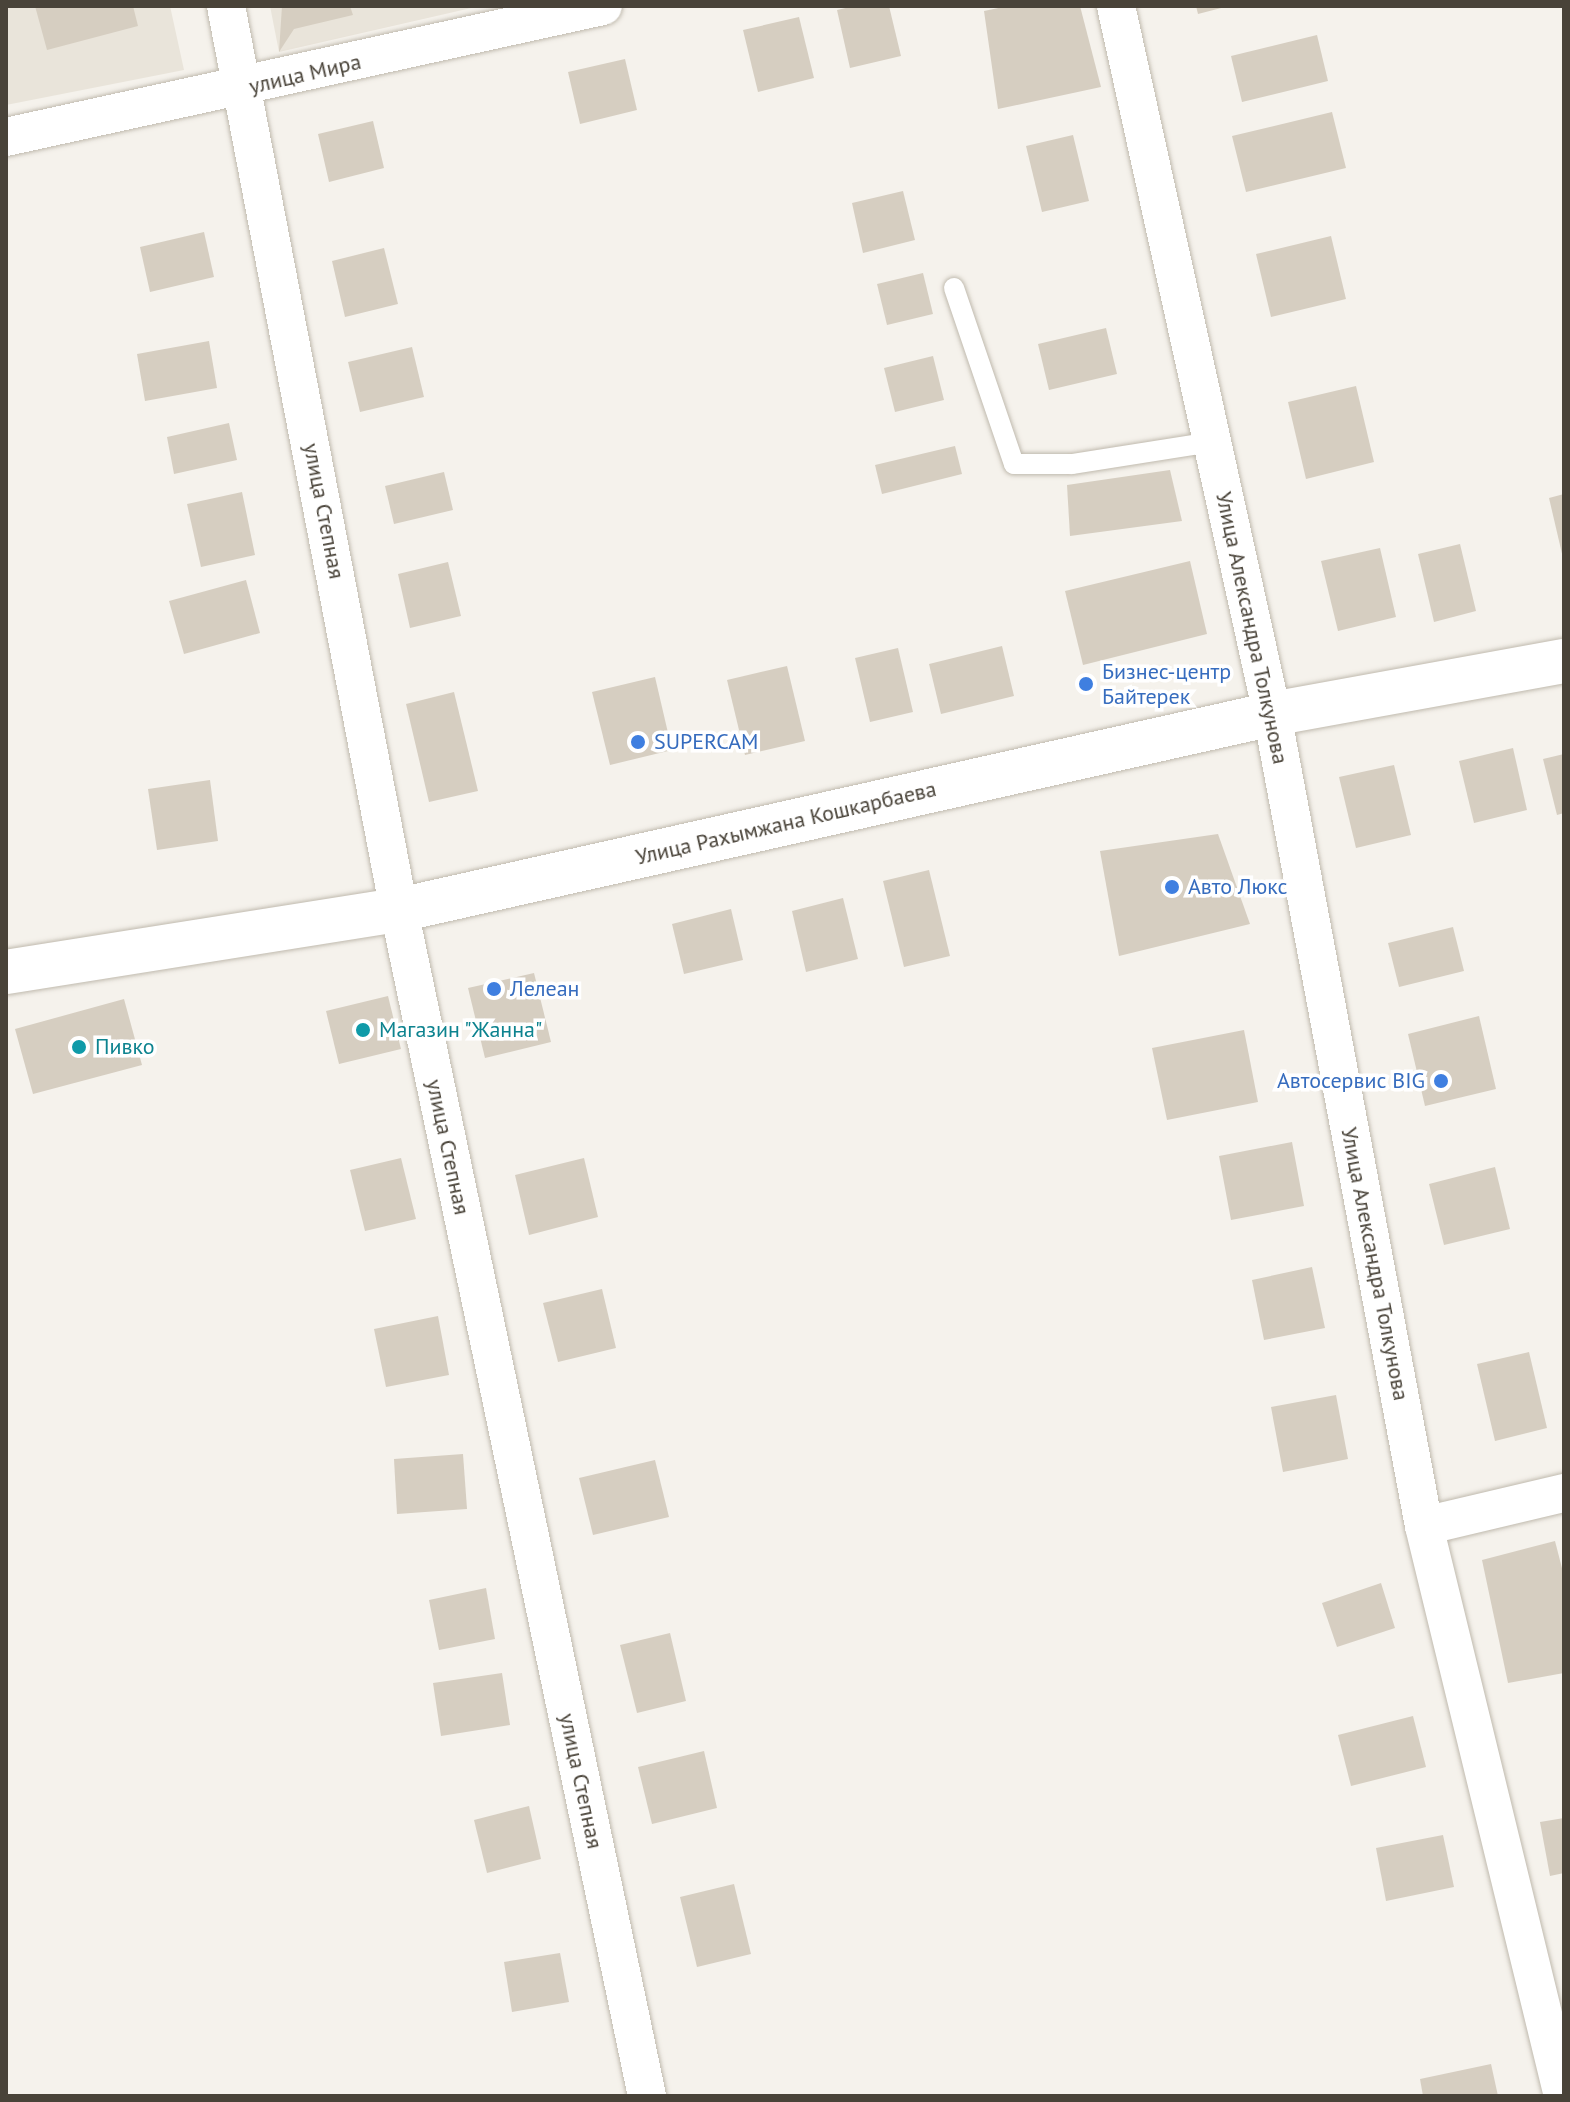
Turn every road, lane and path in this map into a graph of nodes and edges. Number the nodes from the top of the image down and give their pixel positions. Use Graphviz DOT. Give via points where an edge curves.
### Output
graph roads {
  1 [pos="226,6"];
  2 [pos="603,6"];
  3 [pos="1116,6"];
  4 [pos="244,88"];
  5 [pos="6,137"];
  6 [pos="954,288"];
  7 [pos="1212,442"];
  8 [pos="1564,661"];
  9 [pos="1272,714"];
  10 [pos="399,910"];
  11 [pos="6,972"];
  12 [pos="1564,1493"];
  13 [pos="1424,1526"];
  14 [pos="647,2096"];
  15 [pos="1563,2096"];
  1 -- 4 [label="street, улица Степная"];
  2 -- 4 [label="street, улица Мира"];
  3 -- 7 [label="street, Улица Александра Толкунова"];
  4 -- 5 [label="street, улица Мира"];
  4 -- 10 [label="street, улица Степная"];
  6 -- 7 [label="lane" via="1014,464 1072,464"];
  7 -- 9 [label="street, Улица Александра Толкунова"];
  8 -- 9 [label="street, Улица Рахымжана Кошкарбаева"];
  9 -- 10 [label="street, Улица Рахымжана Кошкарбаева"];
  9 -- 13 [label="street, Улица Александра Толкунова"];
  10 -- 11 [label="street, Улица Рахымжана Кошкарбаева"];
  10 -- 14 [label="street, улица Степная"];
  12 -- 13 [label="street"];
  13 -- 15 [label="street, Улица Александра Толкунова"];
}
